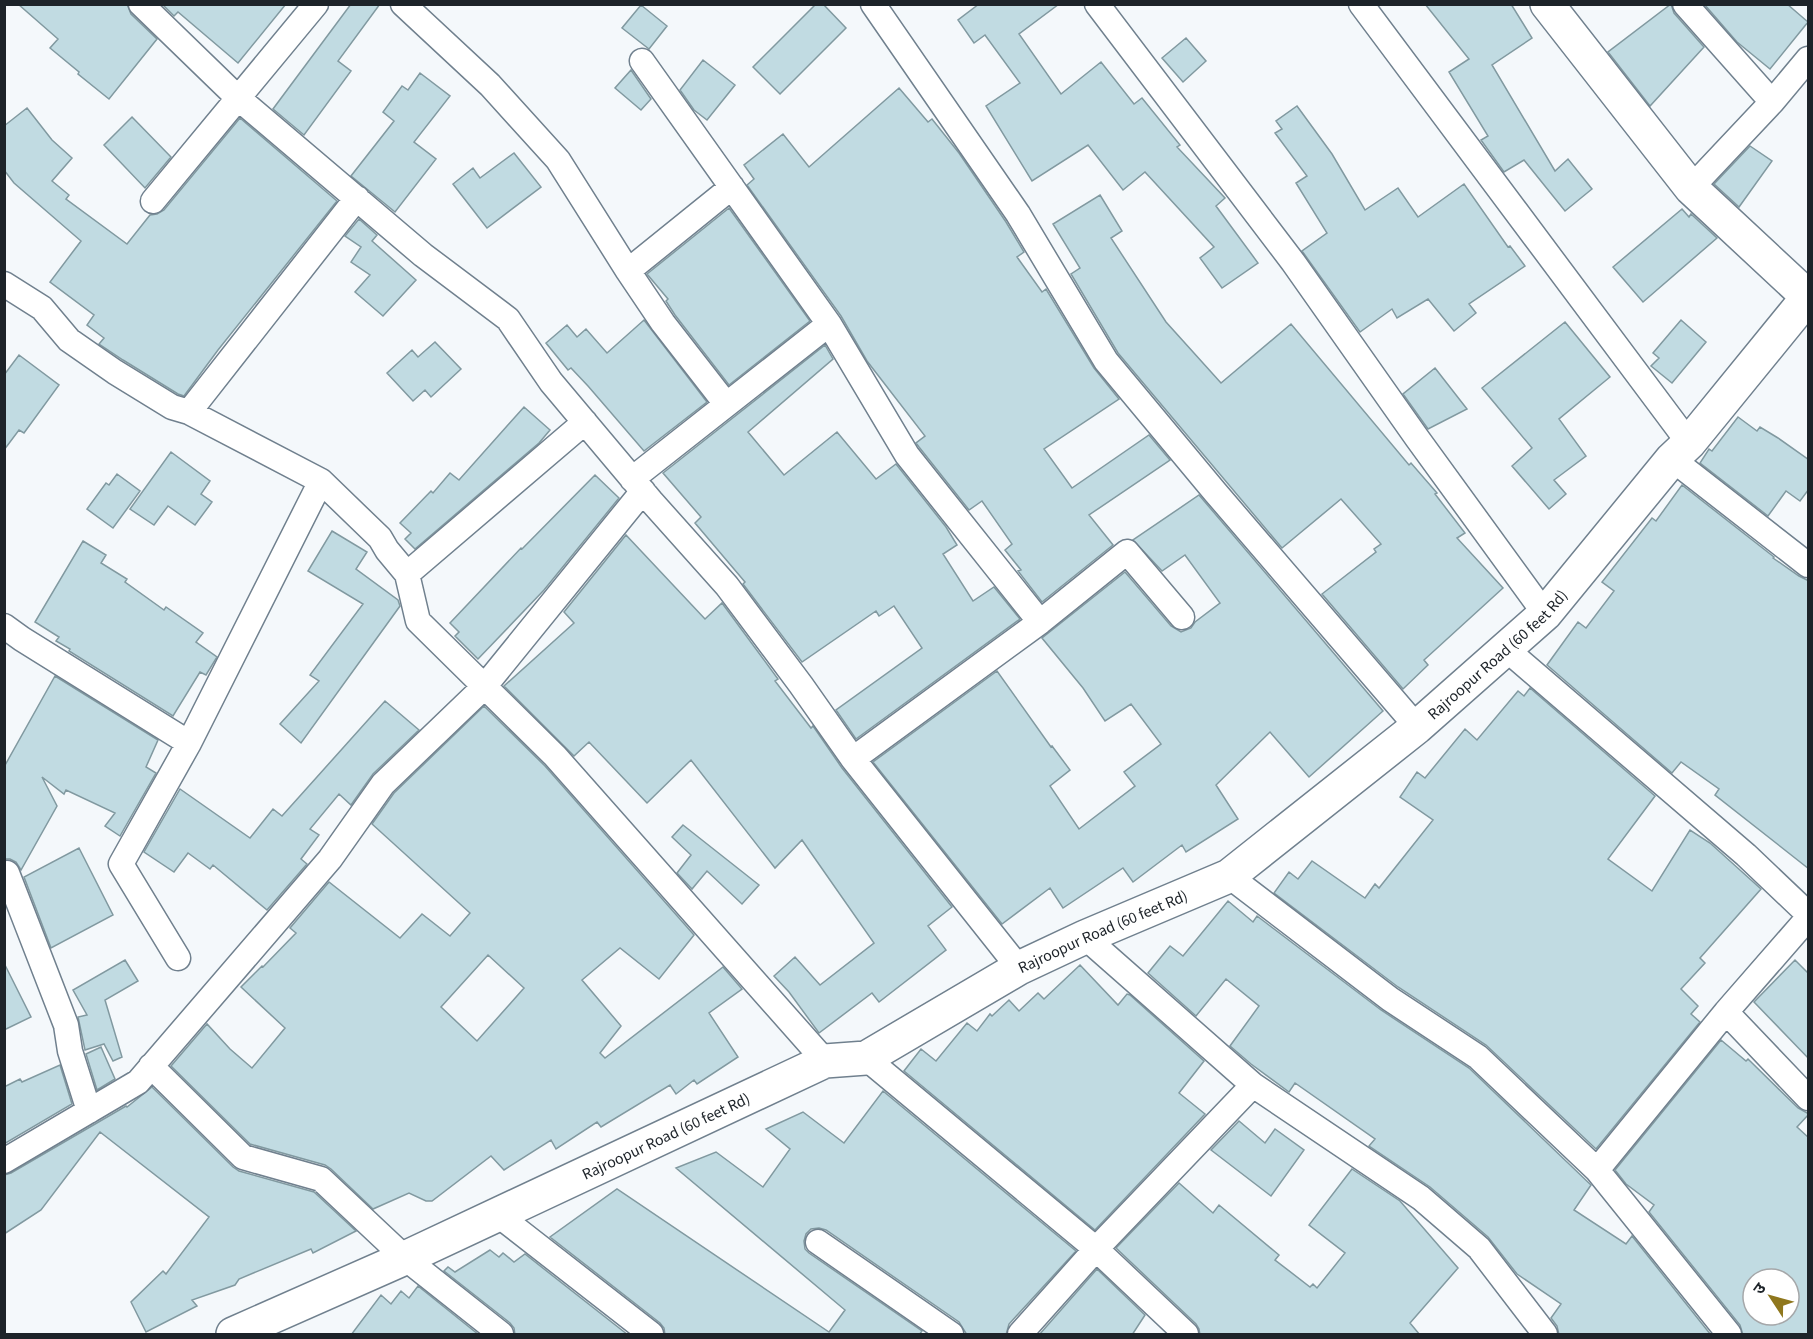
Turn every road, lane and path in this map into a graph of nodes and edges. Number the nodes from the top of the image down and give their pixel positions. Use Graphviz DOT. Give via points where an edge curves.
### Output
graph roads {
  1 [pos="141,4"];
  2 [pos="316,4"];
  3 [pos="403,4"];
  4 [pos="873,4"];
  5 [pos="1097,4"];
  6 [pos="1361,4"];
  7 [pos="1547,4"];
  8 [pos="1685,4"];
  9 [pos="1809,59"];
  10 [pos="642,61"];
  11 [pos="238,98"];
  12 [pos="1772,102"];
  13 [pos="732,187"];
  14 [pos="1691,188"];
  15 [pos="357,198"];
  16 [pos="153,201"];
  17 [pos="628,271"];
  18 [pos="4,284"];
  19 [pos="1808,297"];
  20 [pos="829,324"];
  21 [pos="726,404"];
  22 [pos="189,412"];
  23 [pos="585,422"];
  24 [pos="1680,451"];
  25 [pos="321,481"];
  26 [pos="637,485"];
  27 [pos="1809,565"];
  28 [pos="407,574"];
  29 [pos="1545,614"];
  30 [pos="1182,617"];
  31 [pos="1040,622"];
  32 [pos="4,626"];
  33 [pos="1506,649"];
  34 [pos="484,687"];
  35 [pos="1417,727"];
  36 [pos="189,743"];
  37 [pos="853,759"];
  38 [pos="4,874"];
  39 [pos="1229,876"];
  40 [pos="1809,916"];
  41 [pos="1085,937"];
  42 [pos="178,958"];
  43 [pos="1019,968"];
  44 [pos="1726,1012"];
  45 [pos="866,1058"];
  46 [pos="825,1061"];
  47 [pos="151,1066"];
  48 [pos="1253,1085"];
  49 [pos="1809,1098"];
  50 [pos="89,1111"];
  51 [pos="4,1161"];
  52 [pos="1597,1170"];
  53 [pos="497,1214"];
  54 [pos="818,1242"];
  55 [pos="1096,1249"];
  56 [pos="405,1258"];
  57 [pos="233,1335"];
  58 [pos="501,1335"];
  59 [pos="651,1335"];
  60 [pos="951,1335"];
  61 [pos="1020,1335"];
  62 [pos="1186,1335"];
  63 [pos="1545,1335"];
  64 [pos="1729,1335"];
  1 -- 11 [label="street"];
  2 -- 11 [label="street"];
  3 -- 17 [label="street" via="490,85 558,160"];
  4 -- 35 [label="street" via="1018,214 1106,361"];
  5 -- 29 [label="street" via="1293,262"];
  6 -- 24 [label="street"];
  7 -- 14 [label="main road"];
  8 -- 12 [label="street"];
  9 -- 12 [label="street"];
  10 -- 13 [label="street"];
  11 -- 15 [label="street"];
  11 -- 16 [label="street"];
  12 -- 14 [label="street"];
  13 -- 17 [label="street"];
  13 -- 20 [label="street"];
  14 -- 19 [label="main road"];
  15 -- 22 [label="street"];
  15 -- 23 [label="street" via="423,255 508,319"];
  17 -- 21 [label="street"];
  18 -- 22 [label="street" via="42,308 69,340 106,366 172,407"];
  19 -- 24 [label="main road, Rajroopur Road (60 feet Rd)"];
  20 -- 21 [label="street"];
  20 -- 31 [label="street" via="908,455"];
  21 -- 26 [label="street"];
  22 -- 25 [label="street"];
  23 -- 26 [label="street"];
  23 -- 28 [label="street"];
  24 -- 27 [label="street"];
  24 -- 29 [label="main road, Rajroopur Road (60 feet Rd)"];
  25 -- 28 [label="street" via="380,538"];
  25 -- 36 [label="street"];
  26 -- 34 [label="street"];
  26 -- 37 [label="street" via="727,586"];
  28 -- 34 [label="street" via="418,621"];
  29 -- 33 [label="main road, Rajroopur Road (60 feet Rd)"];
  30 -- 31 [label="street" via="1127,552"];
  31 -- 37 [label="street"];
  32 -- 36 [label="street"];
  33 -- 35 [label="main road, Rajroopur Road (60 feet Rd)"];
  33 -- 40 [label="street" via="1746,855"];
  34 -- 46 [label="street" via="555,756"];
  34 -- 47 [label="street" via="383,784 330,859"];
  35 -- 39 [label="main road, Rajroopur Road (60 feet Rd)"];
  36 -- 42 [label="street" via="121,864"];
  37 -- 43 [label="street"];
  38 -- 50 [label="street" via="7,873 66,1025"];
  39 -- 41 [label="main road, Rajroopur Road (60 feet Rd)"];
  39 -- 52 [label="street" via="1390,999 1478,1057"];
  40 -- 44 [label="street"];
  41 -- 43 [label="main road, Rajroopur Road (60 feet Rd)"];
  41 -- 48 [label="street"];
  43 -- 45 [label="main road, Rajroopur Road (60 feet Rd)"];
  44 -- 49 [label="street"];
  44 -- 52 [label="street"];
  45 -- 46 [label="main road, Rajroopur Road (60 feet Rd)"];
  45 -- 55 [label="street"];
  46 -- 53 [label="main road, Rajroopur Road (60 feet Rd)"];
  47 -- 50 [label="street" via="138,1082"];
  47 -- 56 [label="street" via="243,1157 321,1179"];
  48 -- 55 [label="street"];
  48 -- 63 [label="street" via="1421,1198 1479,1248"];
  50 -- 51 [label="street"];
  52 -- 64 [label="street"];
  53 -- 56 [label="main road, Rajroopur Road (60 feet Rd)"];
  53 -- 59 [label="street"];
  54 -- 60 [label="street"];
  55 -- 61 [label="street"];
  55 -- 62 [label="street"];
  56 -- 57 [label="main road, Rajroopur Road (60 feet Rd)"];
  56 -- 58 [label="street"];
}
